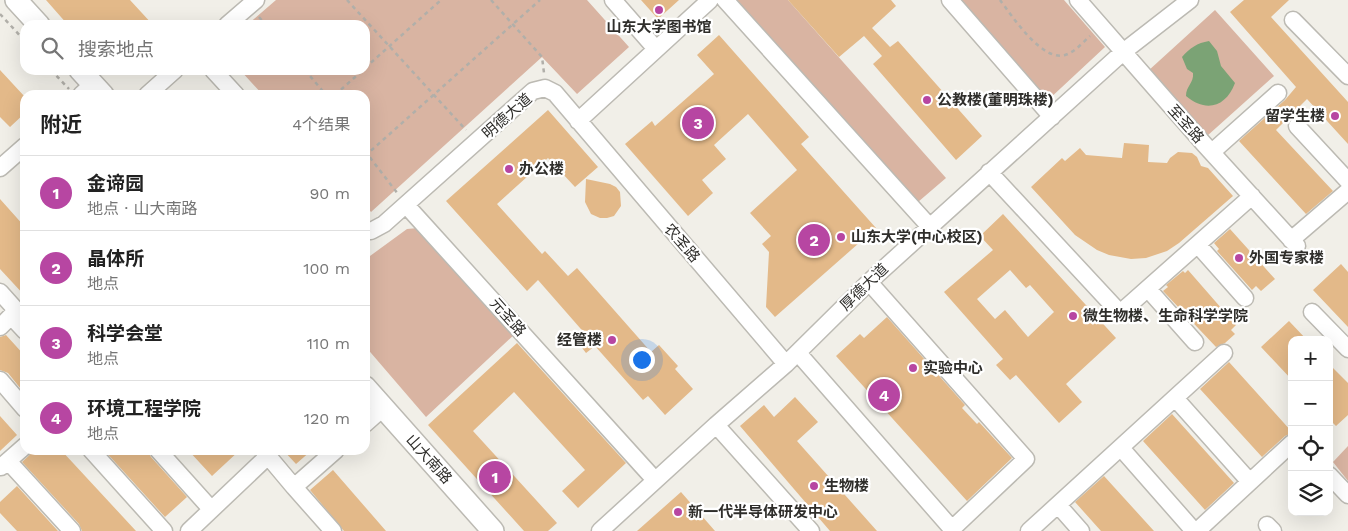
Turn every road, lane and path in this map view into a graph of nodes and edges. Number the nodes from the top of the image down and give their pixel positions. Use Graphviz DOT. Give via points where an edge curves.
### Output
graph roads {
  1 [pos="16,0"];
  2 [pos="347,0"];
  3 [pos="441,0"];
  4 [pos="491,0"];
  5 [pos="540,0"];
  6 [pos="613,0"];
  7 [pos="710,0"];
  8 [pos="725,0"];
  9 [pos="950,0"];
  10 [pos="1000,0"];
  11 [pos="1078,0"];
  12 [pos="1190,0"];
  13 [pos="246,3"];
  14 [pos="0,14"];
  15 [pos="34,20"];
  16 [pos="231,20"];
  17 [pos="366,20"];
  18 [pos="1293,20"];
  19 [pos="370,24"];
  20 [pos="512,24"];
  21 [pos="1093,33"];
  22 [pos="20,36"];
  23 [pos="390,45"];
  24 [pos="656,49"];
  25 [pos="1123,52"];
  26 [pos="370,63"];
  27 [pos="56,75"];
  28 [pos="169,75"];
  29 [pos="218,75"];
  30 [pos="309,75"];
  31 [pos="357,75"];
  32 [pos="1348,76"];
  33 [pos="545,88"];
  34 [pos="69,90"];
  35 [pos="153,90"];
  36 [pos="231,90"];
  37 [pos="322,90"];
  38 [pos="341,90"];
  39 [pos="1278,93"];
  40 [pos="434,94"];
  41 [pos="1052,117"];
  42 [pos="578,121"];
  43 [pos="1297,126"];
  44 [pos="477,142"];
  45 [pos="20,150"];
  46 [pos="370,150"];
  47 [pos="1212,152"];
  48 [pos="370,158"];
  49 [pos="0,168"];
  50 [pos="989,172"];
  51 [pos="1348,181"];
  52 [pos="1348,191"];
  53 [pos="1252,196"];
  54 [pos="406,205"];
  55 [pos="930,227"];
  56 [pos="370,231"];
  57 [pos="1198,245"];
  58 [pos="869,282"];
  59 [pos="1148,288"];
  60 [pos="0,292"];
  61 [pos="1245,298"];
  62 [pos="1312,312"];
  63 [pos="13,314"];
  64 [pos="1195,342"];
  65 [pos="1348,349"];
  66 [pos="798,353"];
  67 [pos="1224,353"];
  68 [pos="786,364"];
  69 [pos="0,380"];
  70 [pos="370,393"];
  71 [pos="1175,398"];
  72 [pos="20,403"];
  73 [pos="384,408"];
  74 [pos="370,420"];
  75 [pos="716,425"];
  76 [pos="1288,447"];
  77 [pos="1121,448"];
  78 [pos="20,450"];
  79 [pos="96,455"];
  80 [pos="162,455"];
  81 [pos="263,455"];
  82 [pos="267,455"];
  83 [pos="330,455"];
  84 [pos="4,464"];
  85 [pos="1333,479"];
  86 [pos="655,480"];
  87 [pos="1250,482"];
  88 [pos="294,487"];
  89 [pos="1348,495"];
  90 [pos="1058,505"];
  91 [pos="211,510"];
  92 [pos="324,528"];
  93 [pos="72,531"];
  94 [pos="164,531"];
  95 [pos="188,531"];
  96 [pos="493,531"];
  97 [pos="600,531"];
  98 [pos="811,531"];
  99 [pos="1029,531"];
  100 [pos="1081,531"];
  101 [pos="1196,531"];
  1 -- 15 [label="main road"];
  2 -- 17 [label="path"];
  3 -- 23 [label="path"];
  4 -- 20 [label="path"];
  5 -- 20 [label="path"];
  6 -- 24 [label="street"];
  7 -- 24 [label="street"];
  8 -- 55 [label="street"];
  9 -- 41 [label="street"];
  10 -- 21 [label="path" via="1043,51 1055,56 1075,50"];
  11 -- 25 [label="street, 至圣路"];
  12 -- 25 [label="street, 厚德大道"];
  13 -- 16 [label="street"];
  14 -- 22 [label="path"];
  18 -- 32 [label="street"];
  19 -- 23 [label="path"];
  20 -- 33 [label="path" via="542,57"];
  20 -- 40 [label="path"];
  23 -- 26 [label="path"];
  23 -- 40 [label="path"];
  24 -- 42 [label="street"];
  25 -- 41 [label="street, 厚德大道"];
  25 -- 47 [label="street, 至圣路"];
  27 -- 34 [label="path"];
  28 -- 35 [label="street"];
  29 -- 36 [label="street"];
  30 -- 37 [label="path"];
  31 -- 38 [label="path"];
  33 -- 42 [label="street, 明德大道" via="555,93"];
  33 -- 44 [label="street, 明德大道" via="533,91"];
  39 -- 47 [label="street"];
  40 -- 44 [label="path"];
  40 -- 46 [label="path"];
  41 -- 50 [label="street, 厚德大道"];
  42 -- 68 [label="street, 农圣路"];
  43 -- 51 [label="street"];
  44 -- 54 [label="street, 明德大道"];
  45 -- 49 [label="street"];
  47 -- 53 [label="street, 至圣路"];
  48 -- 54 [label="path"];
  50 -- 55 [label="street, 厚德大道"];
  50 -- 59 [label="street" via="1120,313"];
  52 -- 53 [label="street, 至圣路" via="1294,243"];
  53 -- 57 [label="street"];
  54 -- 56 [label="street, 明德大道" via="384,224"];
  54 -- 86 [label="street, 元圣路"];
  55 -- 58 [label="street, 厚德大道"];
  57 -- 59 [label="street"];
  57 -- 61 [label="street"];
  58 -- 66 [label="street, 厚德大道"];
  58 -- 66 [label="street" via="1026,459 952,529"];
  59 -- 64 [label="street"];
  60 -- 63 [label="street"];
  62 -- 65 [label="street"];
  66 -- 68 [label="street, 厚德大道"];
  67 -- 71 [label="street"];
  68 -- 75 [label="street, 厚德大道"];
  69 -- 72 [label="street"];
  70 -- 73 [label="main road, 山大南路"];
  71 -- 77 [label="street"];
  71 -- 87 [label="street"];
  73 -- 74 [label="street"];
  73 -- 96 [label="main road, 山大南路"];
  75 -- 86 [label="street, 厚德大道"];
  75 -- 98 [label="street"];
  76 -- 87 [label="street"];
  77 -- 90 [label="street"];
  77 -- 101 [label="street"];
  78 -- 84 [label="street"];
  79 -- 94 [label="street"];
  80 -- 91 [label="street"];
  81 -- 91 [label="street"];
  82 -- 88 [label="street"];
  83 -- 88 [label="street"];
  84 -- 93 [label="street"];
  85 -- 89 [label="street"];
  86 -- 97 [label="street, 厚德大道"];
  87 -- 101 [label="street"];
  88 -- 92 [label="street"];
  90 -- 99 [label="street"];
  90 -- 100 [label="street"];
  91 -- 95 [label="street"];
}
